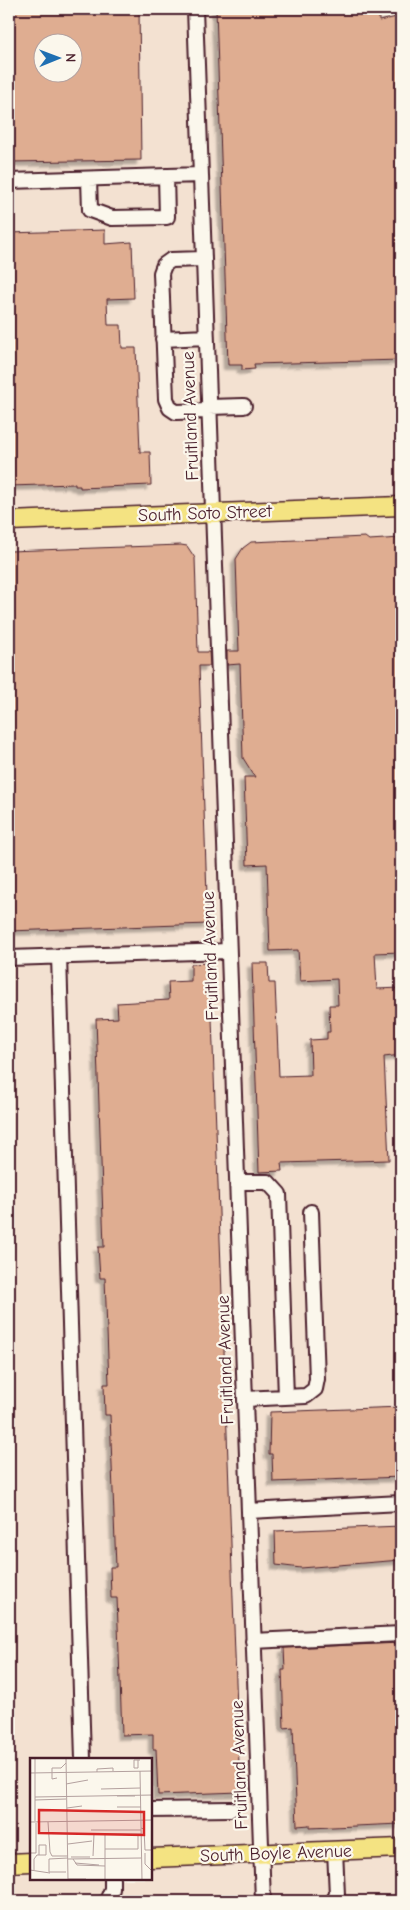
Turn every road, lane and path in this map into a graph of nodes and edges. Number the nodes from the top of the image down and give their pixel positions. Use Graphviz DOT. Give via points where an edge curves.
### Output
graph roads {
  1 [pos="195,9"];
  2 [pos="200,175"];
  3 [pos="166,176"];
  4 [pos="89,179"];
  5 [pos="9,181"];
  6 [pos="203,259"];
  7 [pos="206,337"];
  8 [pos="163,339"];
  9 [pos="244,406"];
  10 [pos="209,409"];
  11 [pos="401,506"];
  12 [pos="212,512"];
  13 [pos="9,521"];
  14 [pos="228,950"];
  15 [pos="58,956"];
  16 [pos="9,958"];
  17 [pos="237,1182"];
  18 [pos="311,1212"];
  19 [pos="286,1397"];
  20 [pos="245,1399"];
  21 [pos="401,1503"];
  22 [pos="249,1511"];
  23 [pos="401,1634"];
  24 [pos="253,1640"];
  25 [pos="83,1758"];
  26 [pos="231,1808"];
  27 [pos="152,1810"];
  28 [pos="401,1848"];
  29 [pos="336,1850"];
  30 [pos="261,1853"];
  31 [pos="152,1858"];
  32 [pos="30,1862"];
  33 [pos="9,1863"];
  34 [pos="112,1880"];
  35 [pos="335,1898"];
  36 [pos="107,1901"];
  37 [pos="263,1901"];
  1 -- 2 [label="street, Fruitland Avenue"];
  2 -- 3 [label="street"];
  2 -- 6 [label="street, Fruitland Avenue"];
  3 -- 4 [label="street"];
  3 -- 4 [label="street" via="167,217 112,218 90,210"];
  4 -- 5 [label="street"];
  6 -- 7 [label="street, Fruitland Avenue"];
  6 -- 8 [label="street" via="171,260 164,264 161,273"];
  7 -- 8 [label="street"];
  7 -- 10 [label="street, Fruitland Avenue"];
  8 -- 10 [label="street" via="166,399 170,408 176,412"];
  9 -- 10 [label="street"];
  10 -- 12 [label="street, Fruitland Avenue"];
  11 -- 12 [label="main road, South Soto Street"];
  12 -- 13 [label="main road, South Soto Street"];
  12 -- 14 [label="street, Fruitland Avenue"];
  14 -- 15 [label="street"];
  14 -- 17 [label="street, Fruitland Avenue"];
  15 -- 16 [label="street"];
  15 -- 25 [label="street"];
  17 -- 19 [label="street" via="268,1182 279,1194"];
  17 -- 20 [label="street, Fruitland Avenue"];
  18 -- 19 [label="street" via="317,1379 315,1389 306,1396"];
  19 -- 20 [label="street"];
  20 -- 22 [label="street, Fruitland Avenue"];
  21 -- 22 [label="street"];
  22 -- 24 [label="street, Fruitland Avenue"];
  23 -- 24 [label="street"];
  24 -- 30 [label="street, Fruitland Avenue"];
  26 -- 27 [label="street"];
  28 -- 29 [label="main road, South Boyle Avenue"];
  29 -- 30 [label="main road, South Boyle Avenue"];
  29 -- 35 [label="street"];
  30 -- 31 [label="main road, South Boyle Avenue"];
  30 -- 37 [label="street, Fruitland Avenue"];
  32 -- 33 [label="main road"];
  34 -- 36 [label="street"];
}
